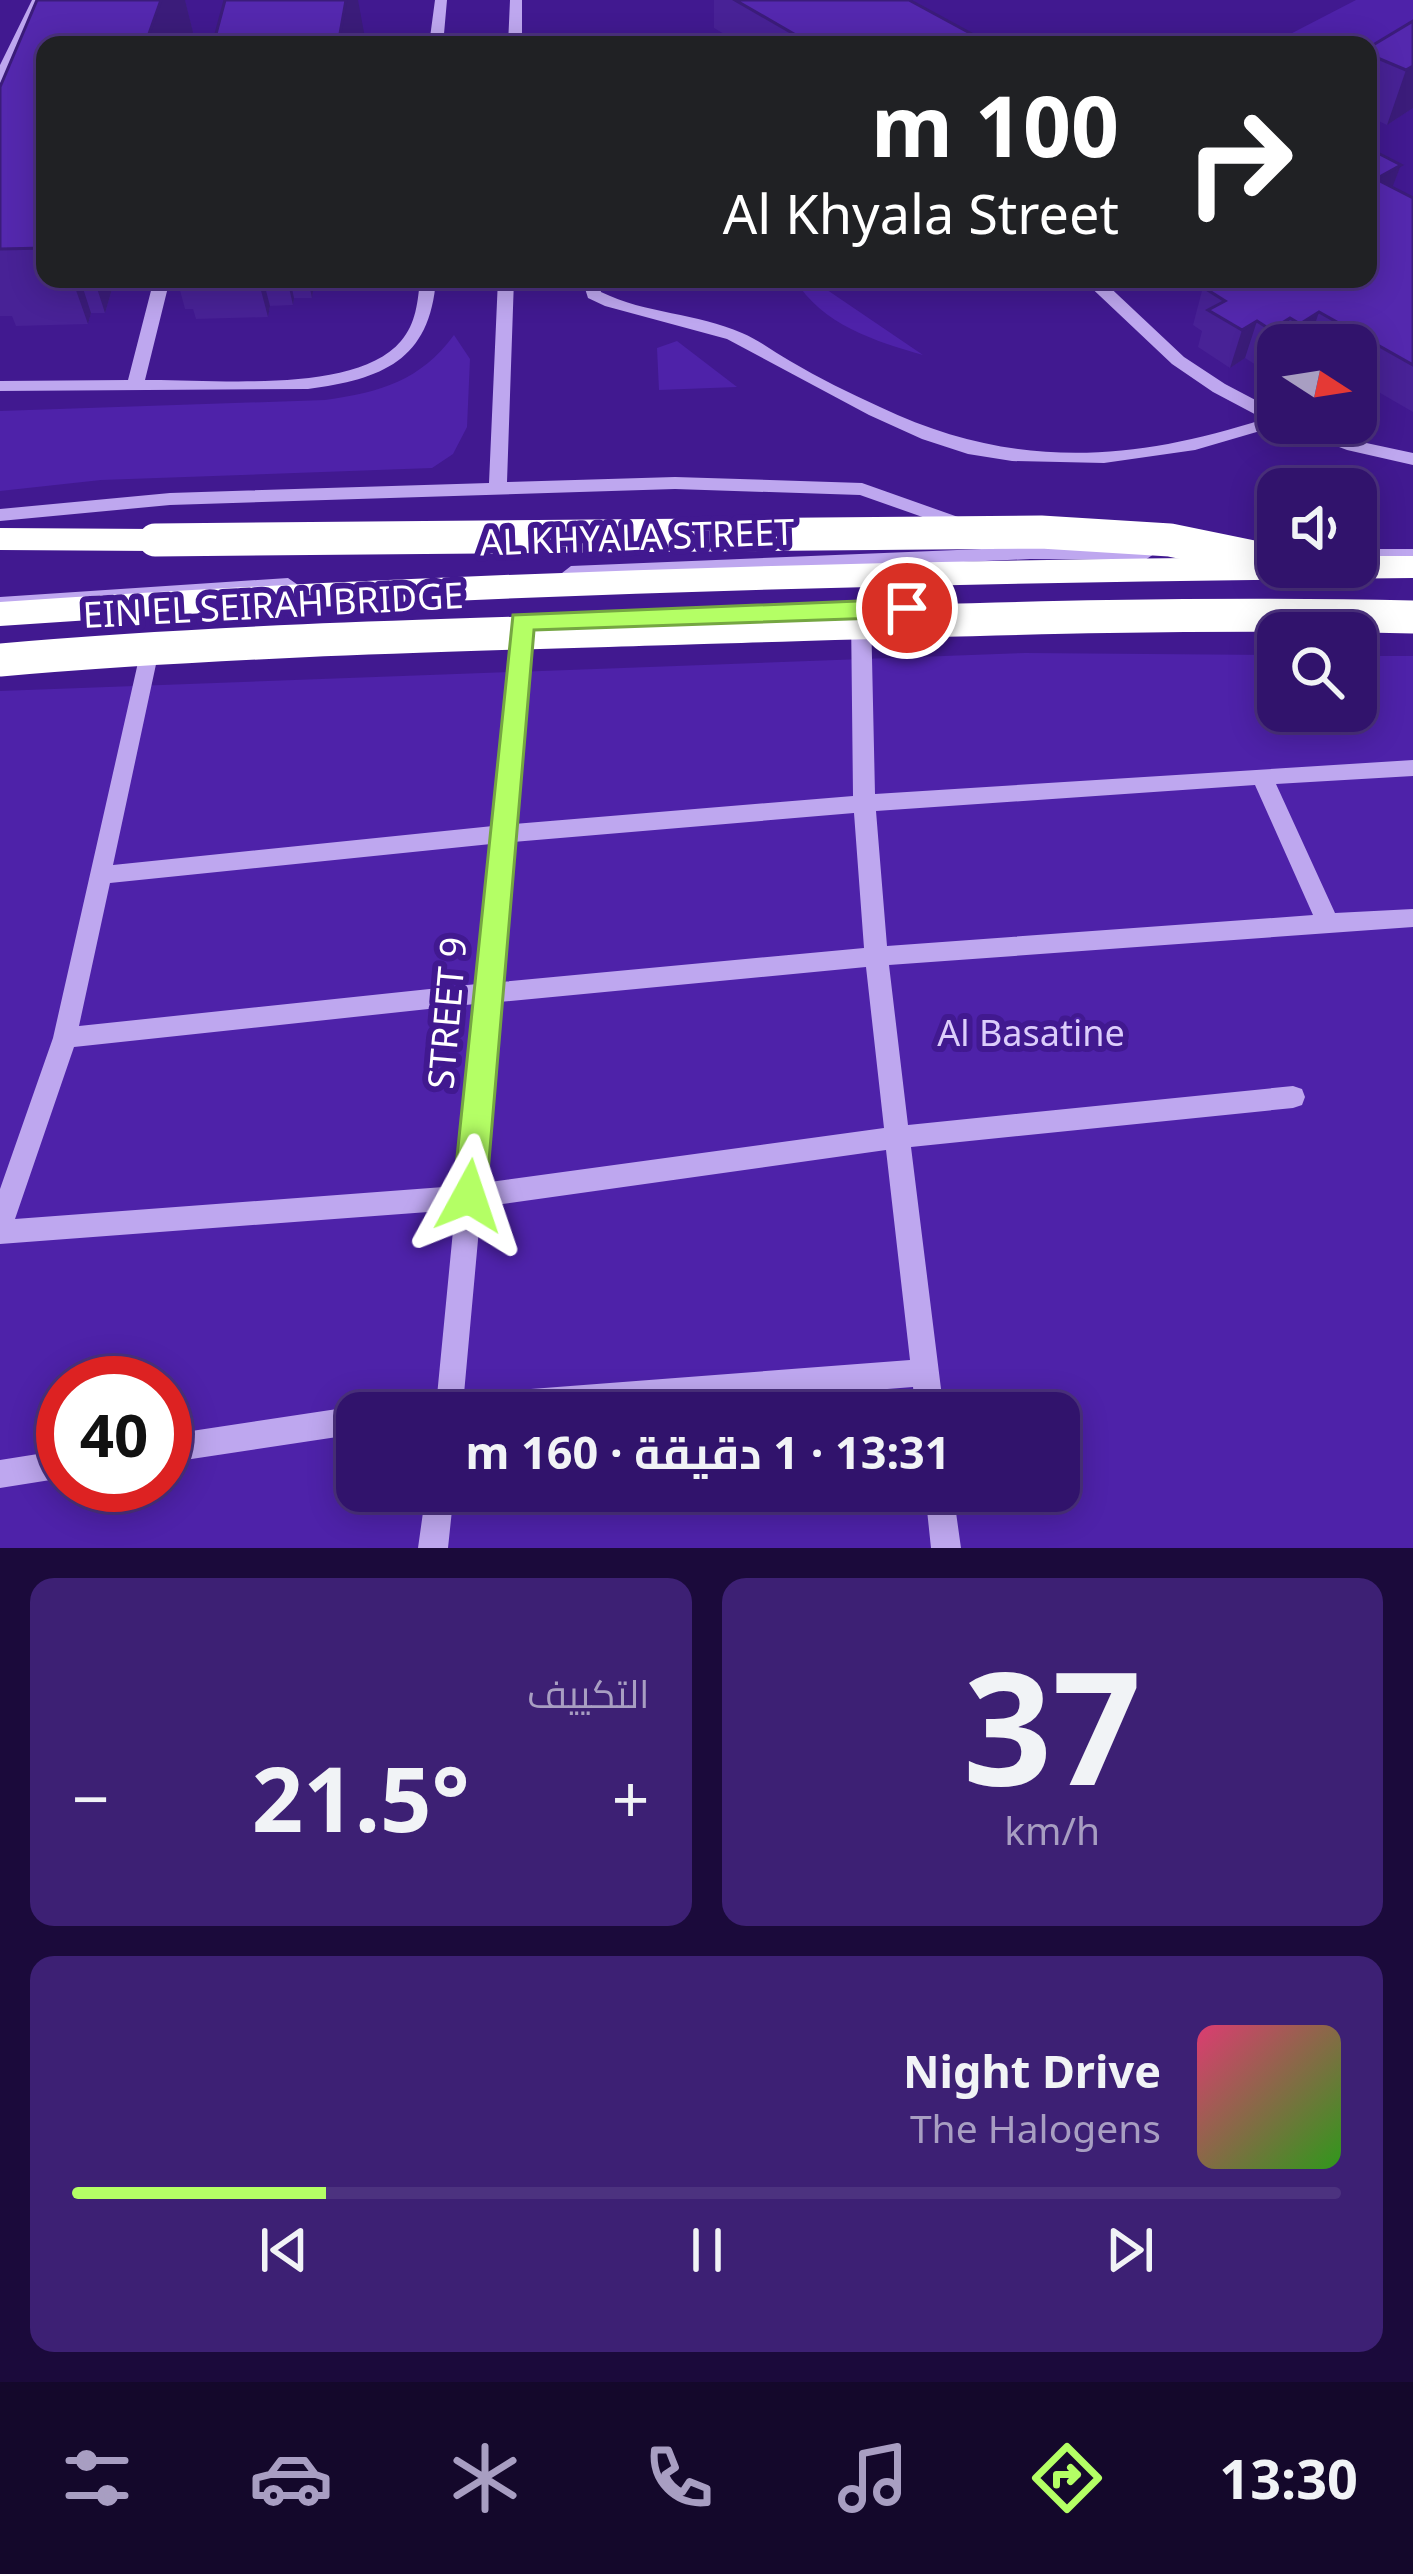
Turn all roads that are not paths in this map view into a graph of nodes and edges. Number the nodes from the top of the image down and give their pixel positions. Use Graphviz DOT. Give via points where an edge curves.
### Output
graph roads {
  1 [pos="38,0"];
  2 [pos="441,0"];
  3 [pos="516,0"];
  4 [pos="437,36"];
  5 [pos="514,36"];
  6 [pos="0,79"];
  7 [pos="160,288"];
  8 [pos="428,288"];
  9 [pos="506,288"];
  10 [pos="592,288"];
  11 [pos="1104,288"];
  12 [pos="0,386"];
  13 [pos="135,386"];
  14 [pos="1257,409"];
  15 [pos="1257,428"];
  16 [pos="1346,444"];
  17 [pos="1413,459"];
  18 [pos="498,489"];
  19 [pos="0,515"];
  20 [pos="0,539"];
  21 [pos="1030,553"];
  22 [pos="1257,554"];
  23 [pos="1377,555"];
  24 [pos="1413,555"];
  25 [pos="1257,558"];
  26 [pos="1377,567"];
  27 [pos="1413,567"];
  28 [pos="1257,568"];
  29 [pos="0,604"];
  30 [pos="1413,604"];
  31 [pos="861,609"];
  32 [pos="0,614"];
  33 [pos="1413,617"];
  34 [pos="522,621"];
  35 [pos="152,634"];
  36 [pos="0,649"];
  37 [pos="0,660"];
  38 [pos="1413,768"];
  39 [pos="1262,776"];
  40 [pos="864,800"];
  41 [pos="504,830"];
  42 [pos="104,875"];
  43 [pos="1413,918"];
  44 [pos="1328,923"];
  45 [pos="876,956"];
  46 [pos="488,991"];
  47 [pos="65,1038"];
  48 [pos="1293,1097"];
  49 [pos="899,1137"];
  50 [pos="469,1196"];
  51 [pos="0,1229"];
  52 [pos="926,1372"];
  53 [pos="451,1392"];
  54 [pos="668,1392"];
  55 [pos="928,1392"];
  56 [pos="336,1423"];
  57 [pos="192,1445"];
  58 [pos="36,1468"];
  59 [pos="0,1474"];
  60 [pos="437,1512"];
  61 [pos="942,1512"];
  62 [pos="433,1548"];
  63 [pos="946,1548"];
  1 -- 6 [label="street"];
  2 -- 4 [label="street"];
  3 -- 5 [label="street"];
  7 -- 13 [label="street"];
  8 -- 13 [label="street" via="420,332 366,371 308,384"];
  9 -- 18 [label="street"];
  10 -- 15 [label="street" via="623,311 700,322 932,437 1079,458 1153,454"];
  11 -- 14 [label="street" via="1166,351"];
  12 -- 13 [label="street"];
  16 -- 17 [label="street"];
  18 -- 19 [label="street" via="170,500"];
  18 -- 21 [label="street" via="835,485 888,495"];
  20 -- 22 [label="highway, bridge" via="1041,532"];
  21 -- 25 [label="street, AL KHYALA STREET"];
  21 -- 29 [label="street, AL KHYALA STREET"];
  23 -- 24 [label="street"];
  26 -- 27 [label="highway, EIN EL SEIRAH BRIDGE"];
  28 -- 32 [label="highway, EIN EL SEIRAH BRIDGE" via="253,598"];
  30 -- 31 [label="street"];
  31 -- 34 [label="street"];
  31 -- 40 [label="street"];
  33 -- 37 [label="highway, EIN EL SEIRAH BRIDGE, bridge" via="843,623 221,643"];
  34 -- 35 [label="street"];
  34 -- 41 [label="street, STREET 9"];
  35 -- 36 [label="street"];
  35 -- 42 [label="street"];
  38 -- 39 [label="street"];
  39 -- 40 [label="street"];
  39 -- 44 [label="street"];
  40 -- 41 [label="street"];
  40 -- 45 [label="street"];
  41 -- 42 [label="street"];
  41 -- 46 [label="street, STREET 9"];
  42 -- 47 [label="street"];
  43 -- 44 [label="street"];
  44 -- 45 [label="street"];
  45 -- 46 [label="street"];
  45 -- 49 [label="street"];
  46 -- 47 [label="street"];
  46 -- 50 [label="street, STREET 9"];
  47 -- 51 [label="street"];
  48 -- 49 [label="street"];
  49 -- 50 [label="street"];
  49 -- 52 [label="street"];
  50 -- 51 [label="street"];
  50 -- 53 [label="street, STREET 9"];
  52 -- 54 [label="street"];
  52 -- 55 [label="street"];
  56 -- 57 [label="street"];
  58 -- 59 [label="street"];
  60 -- 62 [label="street"];
  61 -- 63 [label="street"];
}
